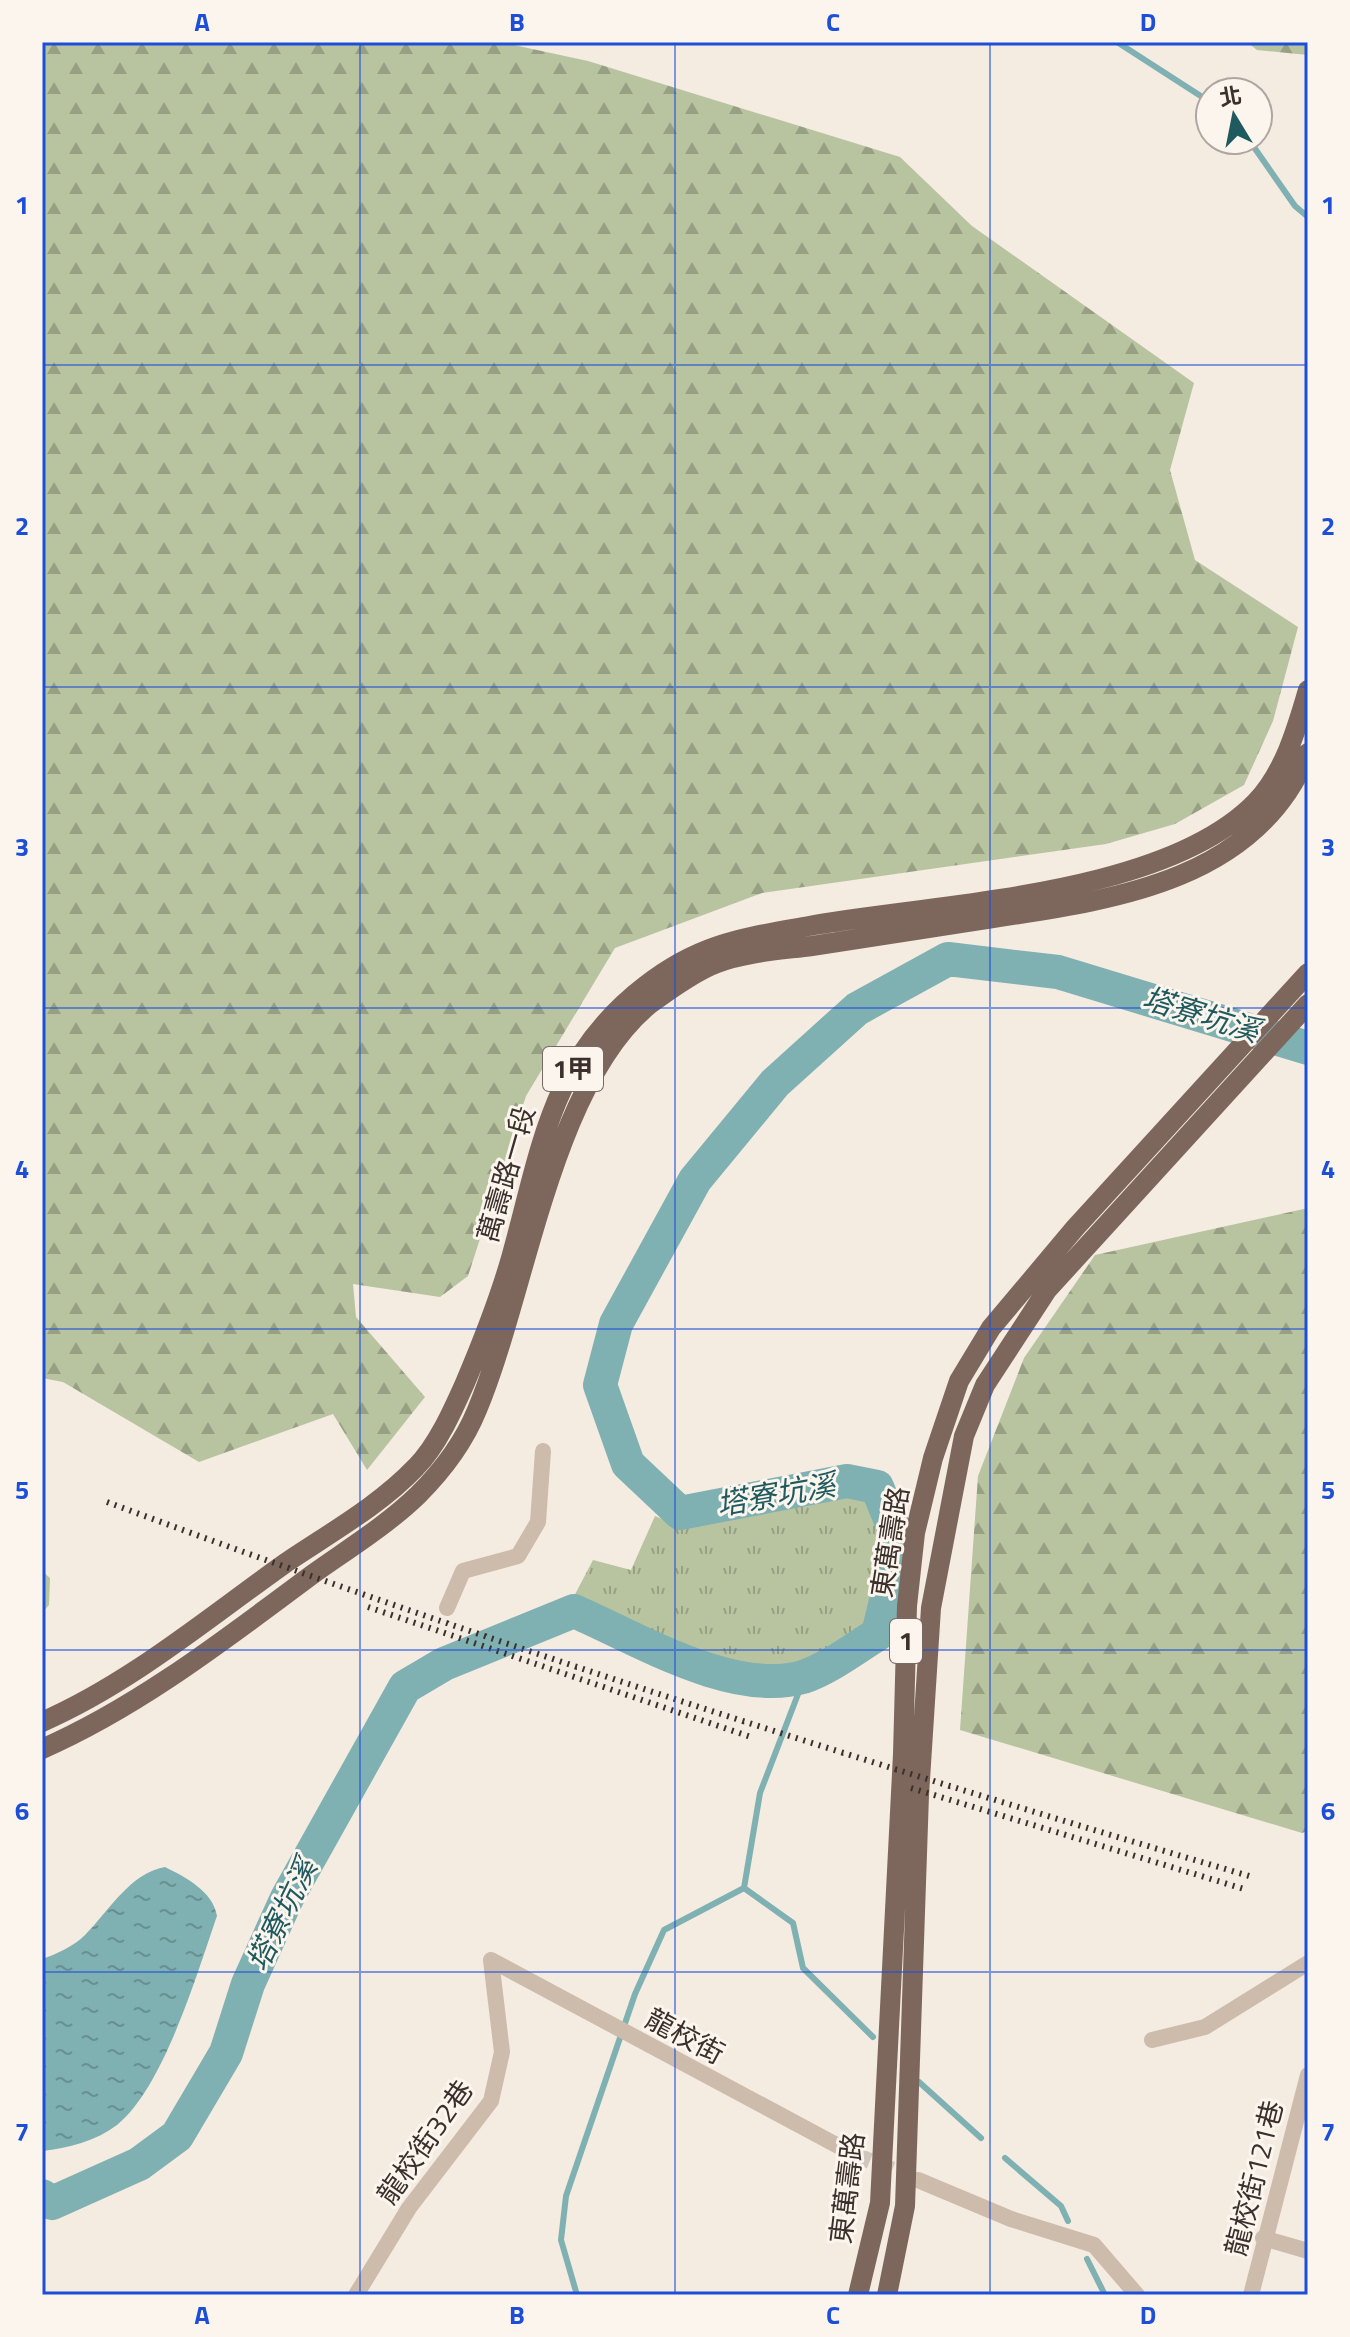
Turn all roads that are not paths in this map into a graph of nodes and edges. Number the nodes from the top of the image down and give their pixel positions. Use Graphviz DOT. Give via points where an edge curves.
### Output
graph roads {
  1 [pos="1308,690"];
  2 [pos="1308,753"];
  3 [pos="1308,973"];
  4 [pos="1308,1004"];
  5 [pos="543,1451"];
  6 [pos="907,1606"];
  7 [pos="447,1608"];
  8 [pos="931,1608"];
  9 [pos="42,1722"];
  10 [pos="42,1749"];
  11 [pos="491,1960"];
  12 [pos="1308,1963"];
  13 [pos="1152,2040"];
  14 [pos="1308,2075"];
  15 [pos="1301,2124"];
  16 [pos="855,2155"];
  17 [pos="918,2180"];
  18 [pos="1263,2238"];
  19 [pos="1308,2251"];
  20 [pos="356,2295"];
  21 [pos="858,2295"];
  22 [pos="887,2295"];
  23 [pos="1137,2295"];
  24 [pos="1251,2295"];
  1 -- 9 [label="main road, 萬壽路一段 / 1甲" via="1278,772 1256,802 1197,845 1160,862 1001,897 733,940 679,960 622,1004 581,1056 548,1115 509,1263 464,1384 417,1466 125,1679"];
  2 -- 10 [label="main road, 萬壽路一段 / 1甲" via="1297,780 1268,818 1248,837 1182,877 1109,899 717,963 648,1006 610,1049 570,1122 505,1335 477,1412 455,1453 415,1497 266,1609 132,1701"];
  3 -- 6 [label="main road, 東萬壽路 / 1" via="991,1328 959,1381 933,1458 915,1533"];
  4 -- 8 [label="main road, 東萬壽路 / 1" via="1047,1290 992,1374 964,1436"];
  5 -- 7 [label="street" via="538,1522 518,1556 463,1571"];
  6 -- 8 [label="main road"];
  6 -- 21 [label="main road, 東萬壽路 / 1" via="880,2203"];
  8 -- 22 [label="main road, 東萬壽路 / 1" via="905,2206"];
  11 -- 16 [label="street, 龍校街"];
  11 -- 20 [label="street, 龍校街32巷" via="502,2052 491,2101 409,2208"];
  12 -- 13 [label="street" via="1205,2027"];
  14 -- 15 [label="street, 龍校街121巷"];
  15 -- 18 [label="street, 龍校街121巷"];
  17 -- 23 [label="street" via="1011,2219 1094,2245"];
  18 -- 19 [label="street"];
  18 -- 24 [label="street, 龍校街121巷"];
}
